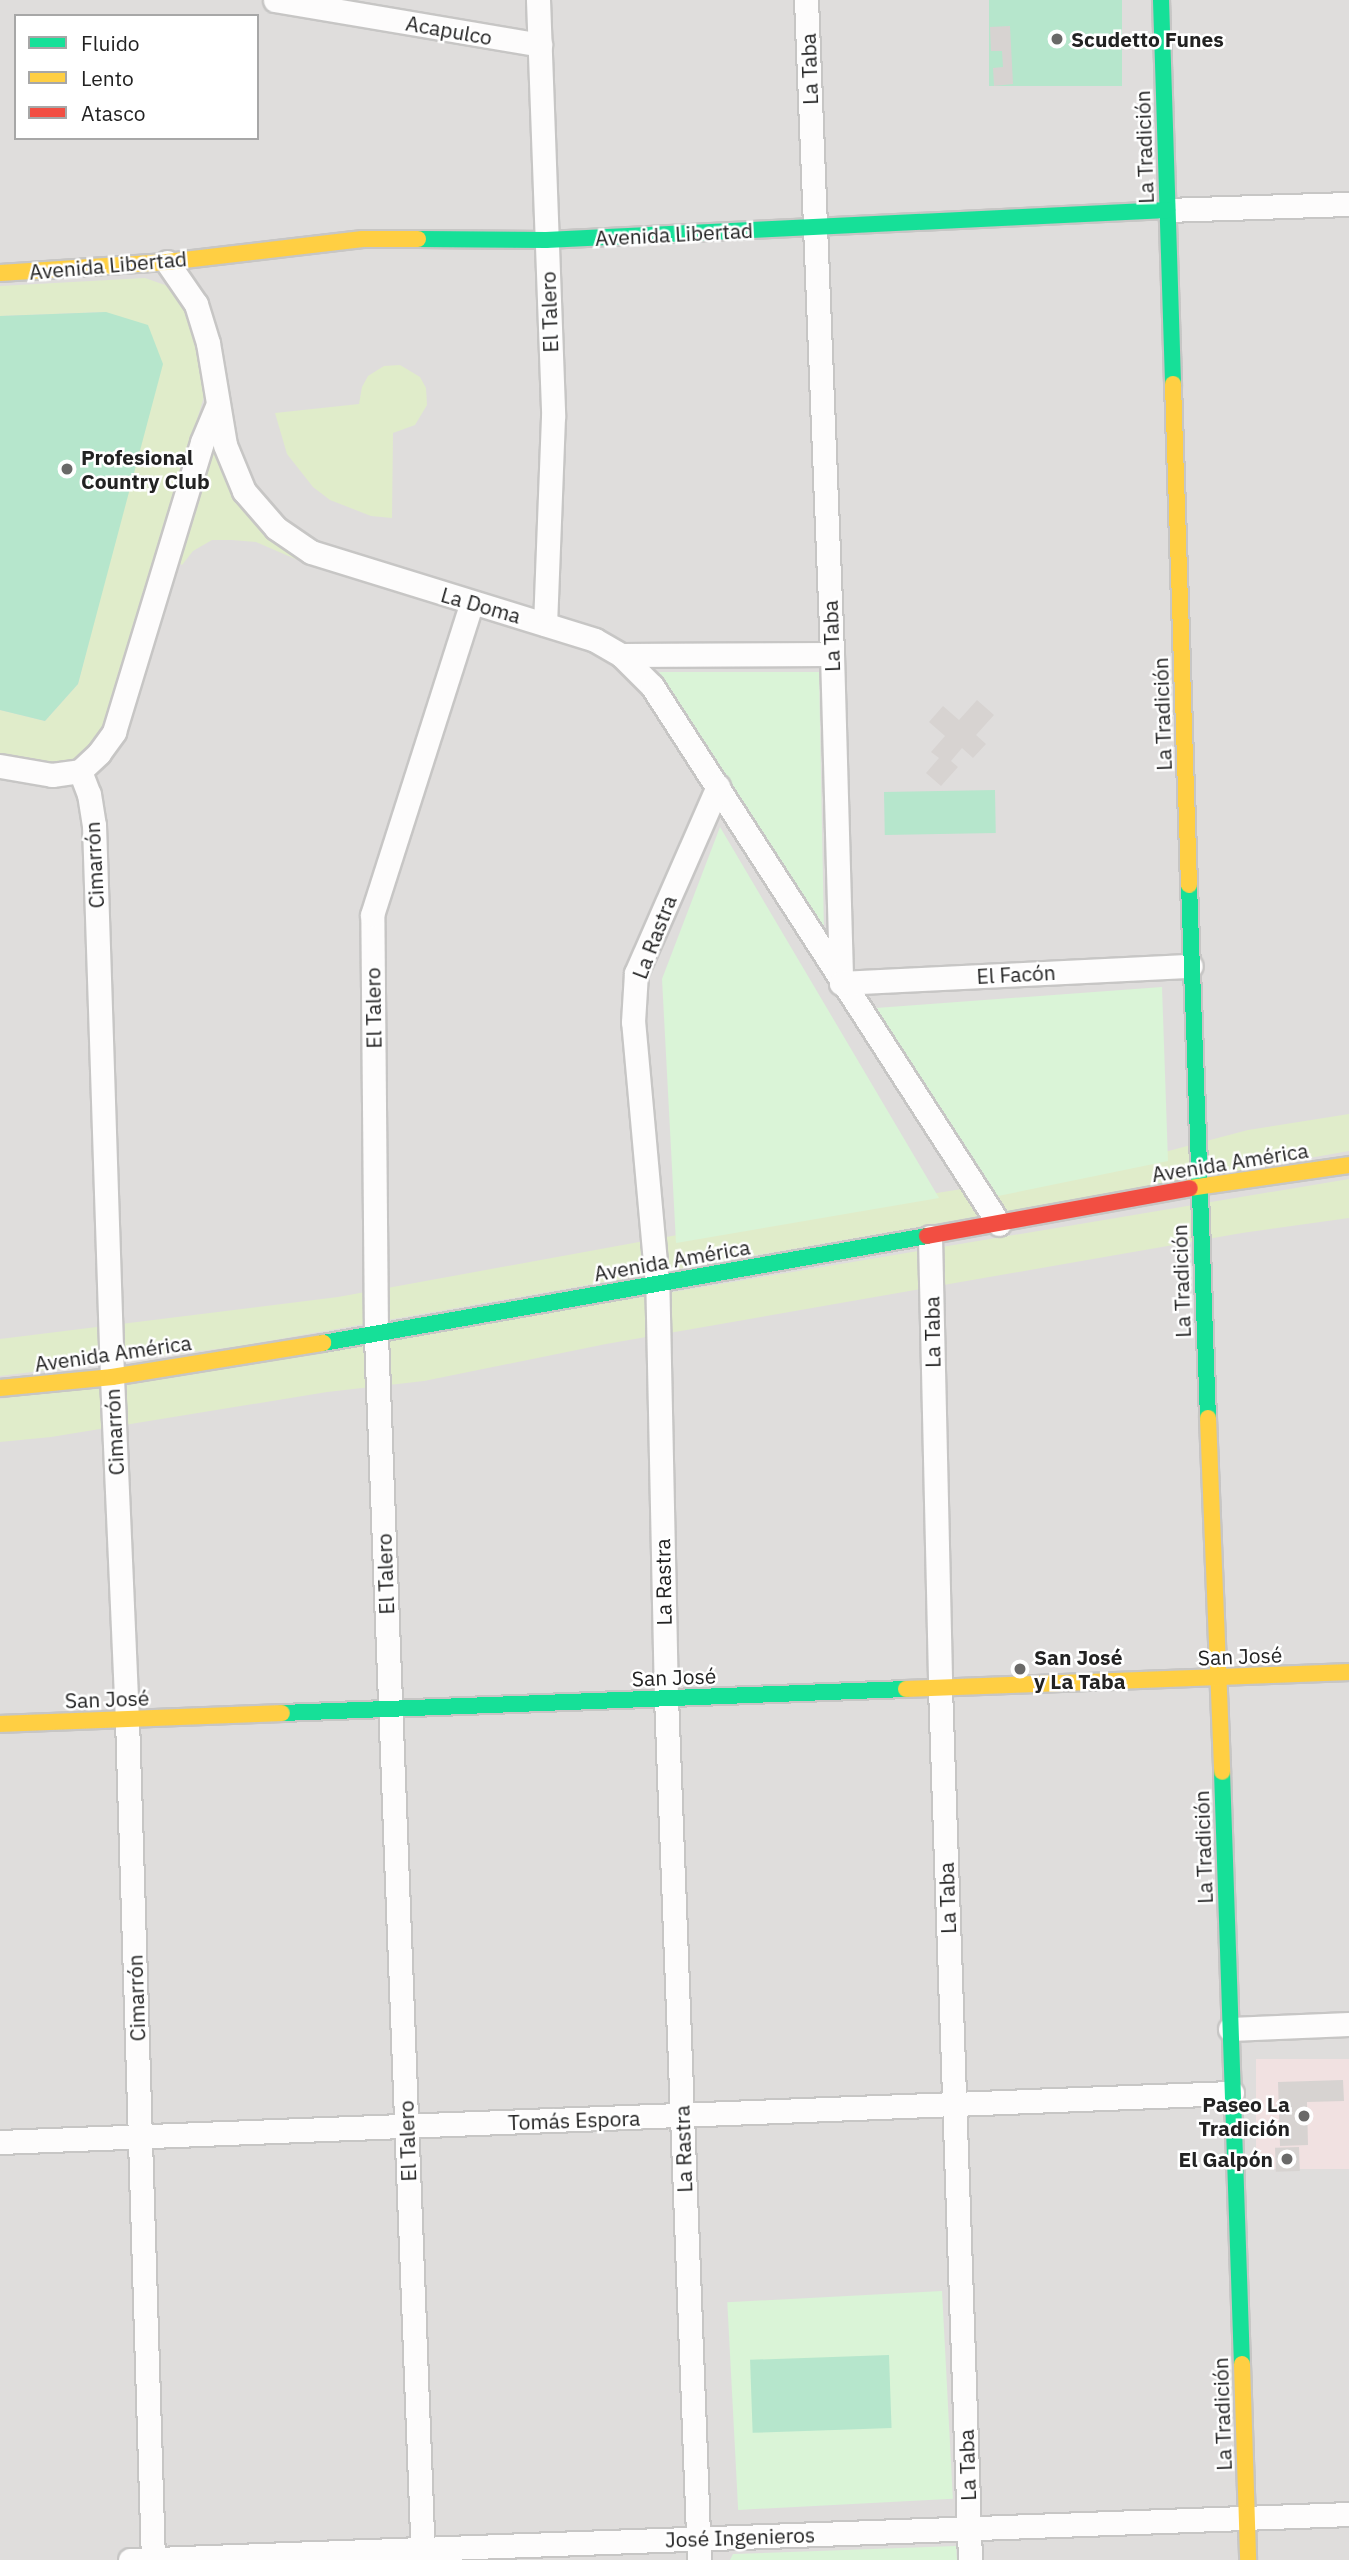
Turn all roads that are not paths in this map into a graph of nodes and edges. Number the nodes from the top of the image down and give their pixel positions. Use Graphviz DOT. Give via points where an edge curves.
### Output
graph roads {
  1 [pos="275,0"];
  2 [pos="538,0"];
  3 [pos="806,0"];
  4 [pos="1161,0"];
  5 [pos="540,46"];
  6 [pos="1349,204"];
  7 [pos="1167,210"];
  8 [pos="815,227"];
  9 [pos="546,240"];
  10 [pos="167,262"];
  11 [pos="0,273"];
  12 [pos="218,404"];
  13 [pos="471,604"];
  14 [pos="545,624"];
  15 [pos="832,654"];
  16 [pos="621,655"];
  17 [pos="0,766"];
  18 [pos="80,771"];
  19 [pos="718,786"];
  20 [pos="1191,966"];
  21 [pos="841,983"];
  22 [pos="1349,1165"];
  23 [pos="1198,1187"];
  24 [pos="999,1224"];
  25 [pos="930,1237"];
  26 [pos="657,1284"];
  27 [pos="376,1334"];
  28 [pos="112,1377"];
  29 [pos="0,1388"];
  30 [pos="1349,1672"];
  31 [pos="1219,1678"];
  32 [pos="940,1688"];
  33 [pos="666,1698"];
  34 [pos="390,1709"];
  35 [pos="127,1719"];
  36 [pos="0,1724"];
  37 [pos="1349,2024"];
  38 [pos="1230,2029"];
  39 [pos="1232,2093"];
  40 [pos="955,2104"];
  41 [pos="682,2115"];
  42 [pos="406,2126"];
  43 [pos="140,2137"];
  44 [pos="0,2143"];
  45 [pos="1349,2514"];
  46 [pos="1247,2518"];
  47 [pos="969,2528"];
  48 [pos="699,2549"];
  49 [pos="423,2554"];
  50 [pos="130,2560"];
  51 [pos="153,2560"];
  52 [pos="970,2560"];
  53 [pos="1248,2560"];
  1 -- 5 [label="street, Acapulco"];
  2 -- 5 [label="street, El Talero"];
  3 -- 8 [label="street, La Taba"];
  4 -- 7 [label="street, La Tradición"];
  5 -- 9 [label="street, El Talero"];
  6 -- 7 [label="street, Avenida Libertad"];
  7 -- 8 [label="street, Avenida Libertad"];
  7 -- 20 [label="street, La Tradición"];
  8 -- 9 [label="street, Avenida Libertad"];
  8 -- 15 [label="street, La Taba"];
  9 -- 10 [label="street, Avenida Libertad" via="363,239"];
  9 -- 14 [label="street, El Talero" via="553,417"];
  10 -- 11 [label="street, Avenida Libertad"];
  10 -- 12 [label="street" via="196,304"];
  12 -- 13 [label="street, La Doma" via="225,445 244,491 276,528 311,552"];
  12 -- 18 [label="street" via="202,442 114,732"];
  13 -- 14 [label="street, La Doma"];
  13 -- 27 [label="street, El Talero" via="372,915"];
  14 -- 16 [label="street, La Doma" via="595,640"];
  15 -- 16 [label="street, La Doma"];
  15 -- 21 [label="street, La Taba"];
  16 -- 19 [label="street" via="652,686"];
  17 -- 18 [label="street" via="52,775"];
  18 -- 28 [label="street, Cimarrón" via="94,825"];
  19 -- 21 [label="street"];
  19 -- 26 [label="street, La Rastra" via="636,972 633,1022"];
  20 -- 21 [label="street, El Facón"];
  20 -- 23 [label="street, La Tradición"];
  21 -- 24 [label="street"];
  22 -- 23 [label="street, Avenida América"];
  23 -- 24 [label="street, Avenida América"];
  23 -- 31 [label="street, La Tradición"];
  24 -- 25 [label="street, Avenida América"];
  25 -- 26 [label="street, Avenida América"];
  25 -- 32 [label="street, La Taba"];
  26 -- 27 [label="street, Avenida América"];
  26 -- 33 [label="street, La Rastra"];
  27 -- 28 [label="street, Avenida América"];
  27 -- 34 [label="street, El Talero"];
  28 -- 29 [label="street, Avenida América"];
  28 -- 35 [label="street, Cimarrón"];
  30 -- 31 [label="street, San José"];
  31 -- 32 [label="street, San José"];
  31 -- 38 [label="street, La Tradición"];
  32 -- 33 [label="street, San José"];
  32 -- 40 [label="street, La Taba"];
  33 -- 34 [label="street, San José"];
  33 -- 41 [label="street, La Rastra"];
  34 -- 35 [label="street, San José"];
  34 -- 42 [label="street, El Talero"];
  35 -- 36 [label="street, San José"];
  35 -- 43 [label="street, Cimarrón"];
  37 -- 38 [label="street"];
  38 -- 39 [label="street, La Tradición"];
  39 -- 40 [label="street, Tomás Espora"];
  39 -- 46 [label="street, La Tradición"];
  40 -- 41 [label="street, Tomás Espora"];
  40 -- 47 [label="street, La Taba"];
  41 -- 42 [label="street, Tomás Espora"];
  41 -- 48 [label="street, La Rastra"];
  42 -- 43 [label="street, Tomás Espora"];
  42 -- 49 [label="street, El Talero"];
  43 -- 44 [label="street, Tomás Espora"];
  43 -- 51 [label="street, Cimarrón"];
  45 -- 46 [label="street, José Ingenieros"];
  46 -- 47 [label="street, José Ingenieros"];
  46 -- 53 [label="street, La Tradición"];
  47 -- 48 [label="street, José Ingenieros"];
  47 -- 52 [label="street, La Taba"];
  48 -- 49 [label="street, José Ingenieros"];
  49 -- 51 [label="street, José Ingenieros"];
  50 -- 51 [label="street, José Ingenieros"];
}
